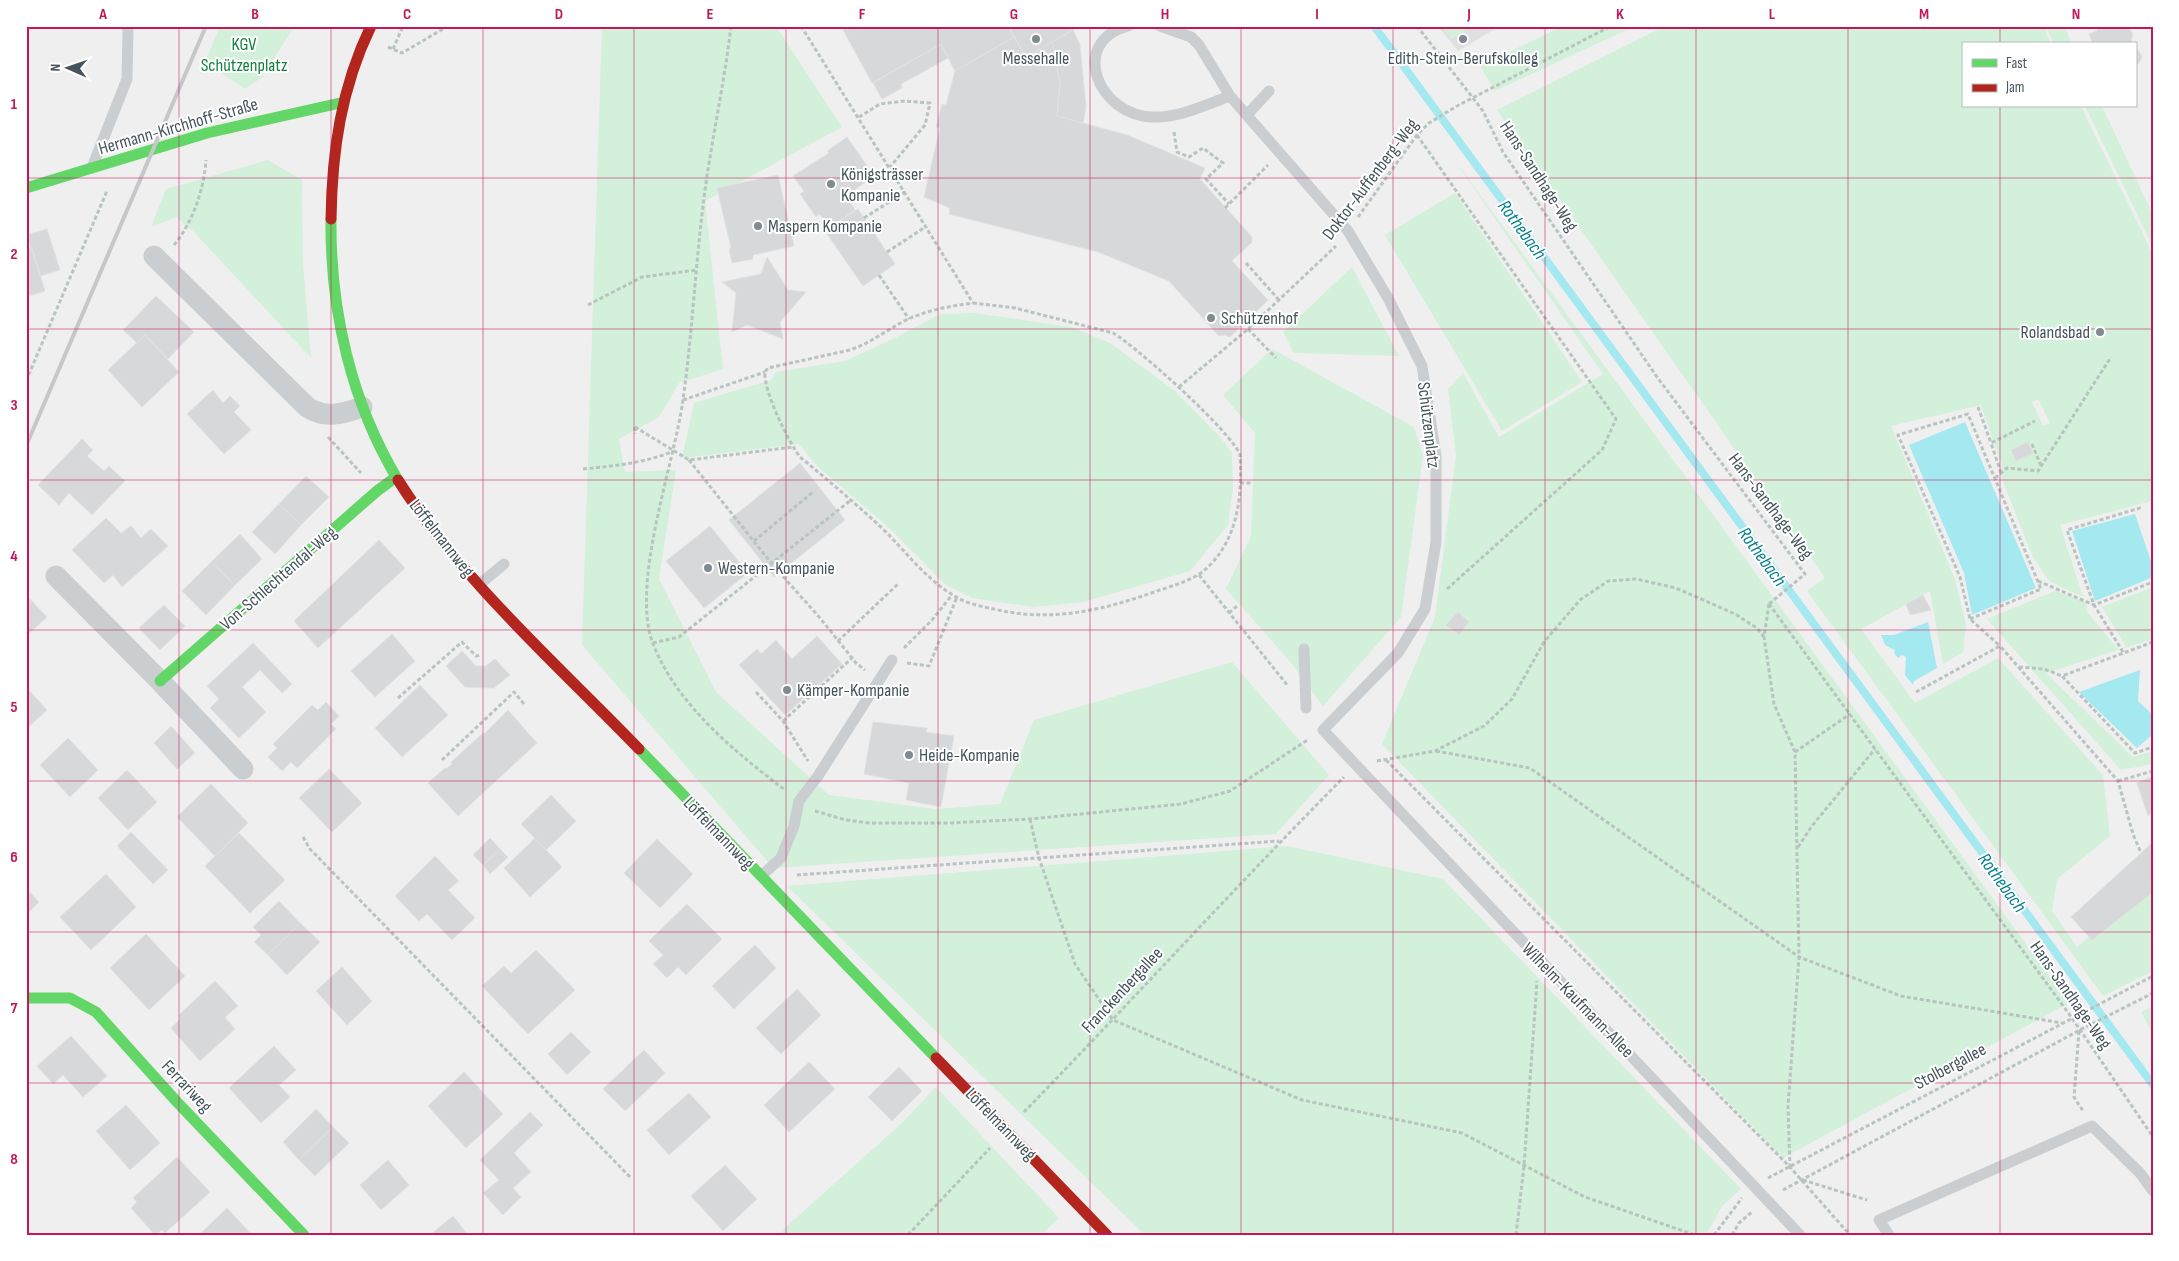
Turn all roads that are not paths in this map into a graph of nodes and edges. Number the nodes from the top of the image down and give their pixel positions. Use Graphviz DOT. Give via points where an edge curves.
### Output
graph roads {
  1 [pos="127,26"];
  2 [pos="371,26"];
  3 [pos="1128,26"];
  4 [pos="1160,26"];
  5 [pos="1269,91"];
  6 [pos="1230,96"];
  7 [pos="340,103"];
  8 [pos="1247,116"];
  9 [pos="92,168"];
  10 [pos="26,188"];
  11 [pos="157,259"];
  12 [pos="362,407"];
  13 [pos="396,478"];
  14 [pos="504,564"];
  15 [pos="56,576"];
  16 [pos="479,584"];
  17 [pos="1304,649"];
  18 [pos="892,660"];
  19 [pos="160,681"];
  20 [pos="1306,708"];
  21 [pos="1356,765"];
  22 [pos="243,769"];
  23 [pos="761,876"];
  24 [pos="26,998"];
  25 [pos="2153,1191"];
  26 [pos="304,1235"];
  27 [pos="1108,1235"];
  28 [pos="1800,1235"];
  29 [pos="1889,1235"];
  1 -- 9 [label="lane" via="127,79"];
  2 -- 7 [label="street, Löffelmannweg" via="356,56"];
  3 -- 6 [label="lane" via="1108,34 1099,46 1096,76 1101,90 1110,100 1124,109 1151,117 1168,117"];
  4 -- 6 [label="lane, Schützenplatz" via="1191,37"];
  5 -- 8 [label="lane"];
  6 -- 8 [label="lane, Schützenplatz"];
  7 -- 9 [label="street, Hermann-Kirchhoff-Straße" via="207,133"];
  7 -- 12 [label="street, Löffelmannweg" via="333,162 331,259 339,325"];
  8 -- 21 [label="lane, Schützenplatz" via="1348,231 1388,298 1422,366 1436,456 1436,542 1424,609 1398,653 1323,730"];
  9 -- 10 [label="street, Hermann-Kirchhoff-Straße"];
  11 -- 12 [label="street" via="307,407 315,412 334,415"];
  12 -- 13 [label="street, Löffelmannweg"];
  13 -- 16 [label="street, Löffelmannweg"];
  13 -- 19 [label="street, Von-Schlechtendal-Weg" via="377,491"];
  14 -- 16 [label="lane"];
  15 -- 19 [label="street"];
  16 -- 23 [label="street, Löffelmannweg"];
  17 -- 20 [label="lane"];
  18 -- 23 [label="lane" via="799,801 794,826 781,858"];
  19 -- 22 [label="street"];
  21 -- 28 [label="lane, Wilhelm-Kaufmann-Allee"];
  23 -- 27 [label="street, Löffelmannweg"];
  24 -- 26 [label="street, Ferrariweg" via="70,998 96,1012"];
  25 -- 29 [label="lane" via="2140,1173 2092,1126 1879,1220"];
}
